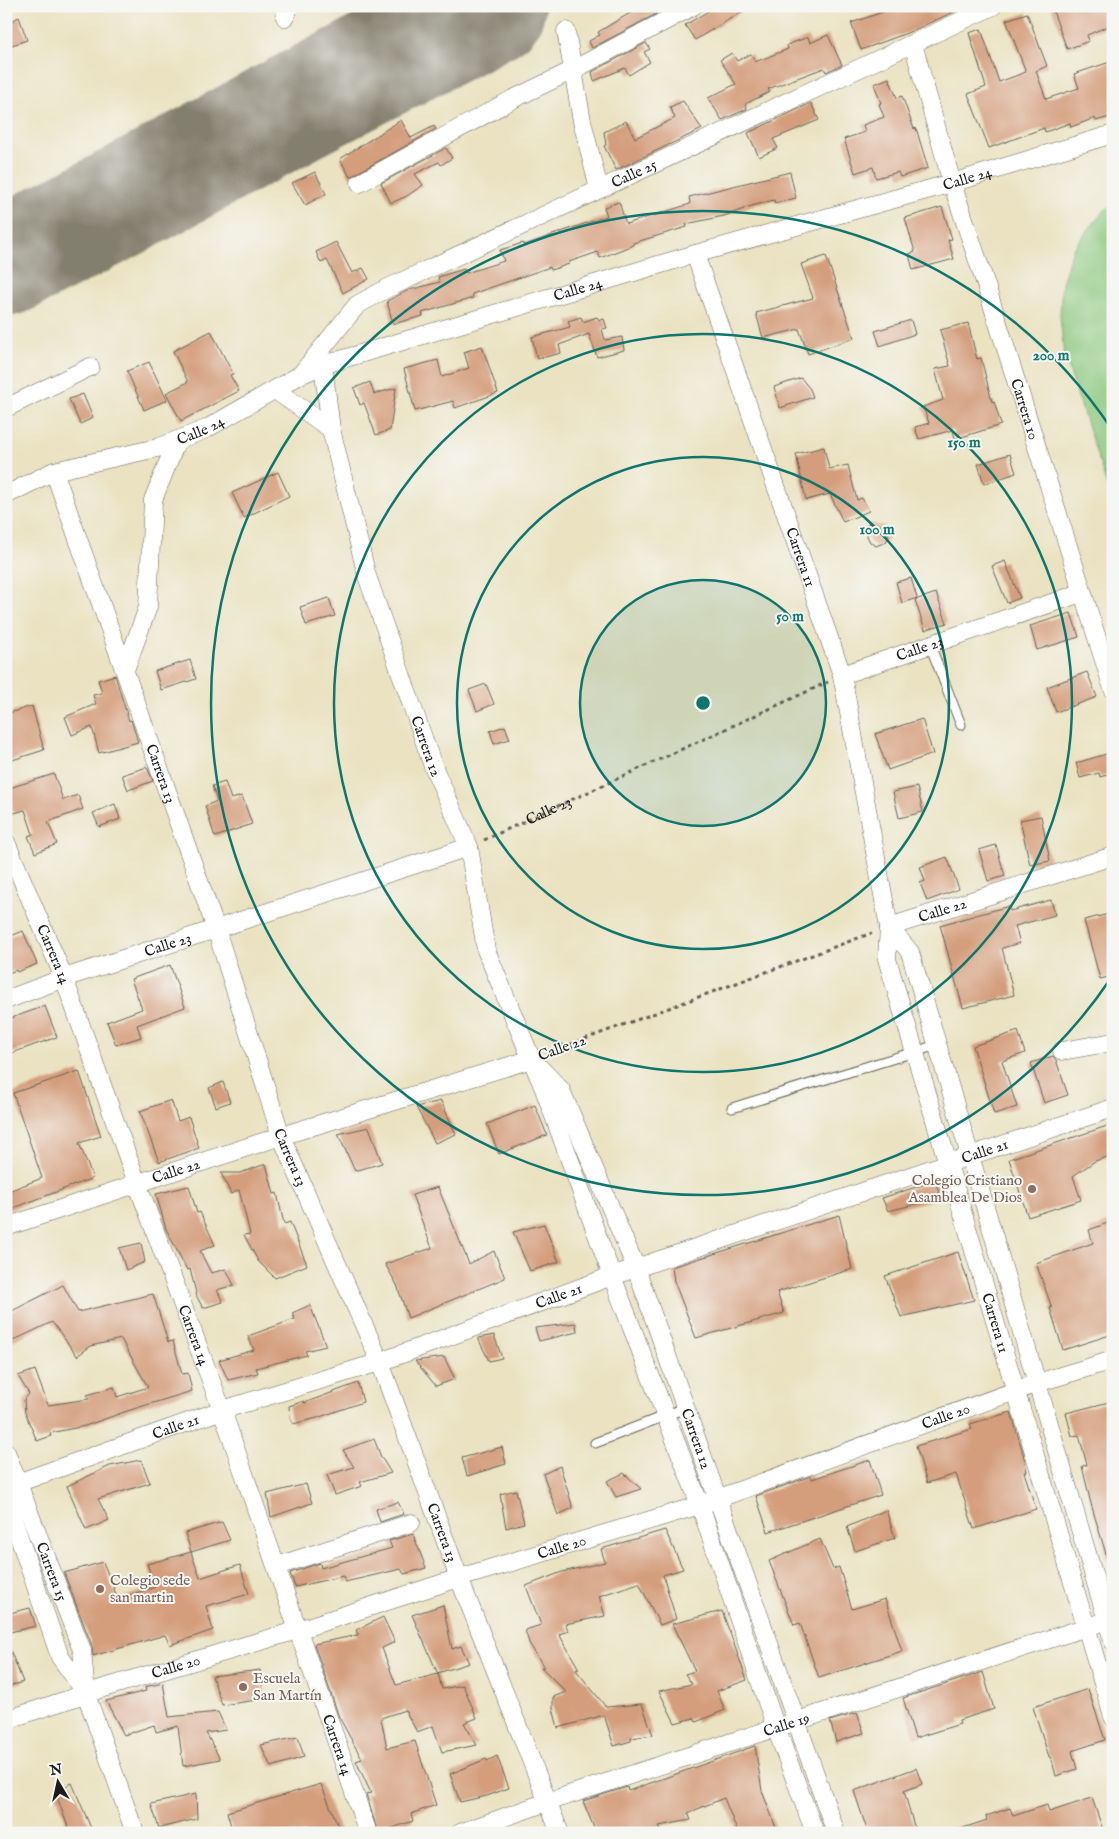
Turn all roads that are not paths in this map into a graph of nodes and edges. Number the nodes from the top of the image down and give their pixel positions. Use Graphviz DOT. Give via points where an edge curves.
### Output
graph roads {
  1 [pos="693,6"];
  2 [pos="993,6"];
  3 [pos="566,31"];
  4 [pos="913,44"];
  5 [pos="573,70"];
  6 [pos="1113,134"];
  7 [pos="360,183"];
  8 [pos="952,183"];
  9 [pos="599,189"];
  10 [pos="695,254"];
  11 [pos="323,365"];
  12 [pos="90,367"];
  13 [pos="300,375"];
  14 [pos="275,390"];
  15 [pos="6,408"];
  16 [pos="331,430"];
  17 [pos="177,440"];
  18 [pos="54,470"];
  19 [pos="6,495"];
  20 [pos="1081,592"];
  21 [pos="930,645"];
  22 [pos="125,670"];
  23 [pos="842,675"];
  24 [pos="1113,689"];
  25 [pos="961,725"];
  26 [pos="6,842"];
  27 [pos="469,847"];
  28 [pos="1113,856"];
  29 [pos="889,927"];
  30 [pos="216,929"];
  31 [pos="64,978"];
  32 [pos="6,1000"];
  33 [pos="1113,1042"];
  34 [pos="937,1045"];
  35 [pos="1062,1051"];
  36 [pos="915,1052"];
  37 [pos="532,1059"];
  38 [pos="732,1108"];
  39 [pos="1113,1108"];
  40 [pos="281,1136"];
  41 [pos="970,1156"];
  42 [pos="948,1163"];
  43 [pos="137,1183"];
  44 [pos="6,1227"];
  45 [pos="636,1268"];
  46 [pos="612,1276"];
  47 [pos="1113,1360"];
  48 [pos="380,1362"];
  49 [pos="1037,1383"];
  50 [pos="1016,1391"];
  51 [pos="685,1408"];
  52 [pos="222,1410"];
  53 [pos="665,1416"];
  54 [pos="595,1443"];
  55 [pos="6,1452"];
  56 [pos="12,1485"];
  57 [pos="717,1498"];
  58 [pos="6,1499"];
  59 [pos="700,1505"];
  60 [pos="411,1523"];
  61 [pos="277,1566"];
  62 [pos="459,1578"];
  63 [pos="1110,1619"];
  64 [pos="1086,1627"];
  65 [pos="298,1630"];
  66 [pos="1113,1641"];
  67 [pos="86,1694"];
  68 [pos="1113,1716"];
  69 [pos="6,1720"];
  70 [pos="798,1720"];
  71 [pos="776,1728"];
  72 [pos="548,1802"];
  73 [pos="135,1833"];
  74 [pos="368,1833"];
  75 [pos="460,1833"];
  76 [pos="560,1833"];
  77 [pos="815,1833"];
  78 [pos="836,1833"];
  1 -- 5 [label="street"];
  2 -- 4 [label="street, Calle 25"];
  3 -- 5 [label="street"];
  4 -- 8 [label="street, Carrera 10"];
  4 -- 9 [label="street, Calle 25"];
  5 -- 7 [label="street"];
  5 -- 9 [label="street"];
  6 -- 8 [label="street, Calle 24"];
  8 -- 10 [label="street, Calle 24"];
  8 -- 20 [label="street, Carrera 10"];
  9 -- 13 [label="street, Calle 25" via="357,305"];
  10 -- 11 [label="street, Calle 24"];
  10 -- 23 [label="street, Carrera 11"];
  11 -- 13 [label="street, Calle 24"];
  11 -- 16 [label="street, Carrera 12"];
  12 -- 15 [label="street"];
  13 -- 14 [label="street, Calle 24"];
  14 -- 16 [label="street"];
  14 -- 17 [label="street, Calle 24" via="206,429"];
  16 -- 27 [label="street, Carrera 12" via="367,576 433,766"];
  17 -- 18 [label="street, Calle 24" via="157,448"];
  17 -- 22 [label="street" via="153,500 148,607"];
  18 -- 19 [label="street, Calle 24"];
  18 -- 22 [label="street, Carrera 13"];
  20 -- 21 [label="street, Calle 23"];
  20 -- 24 [label="street, Carrera 10"];
  21 -- 23 [label="street, Calle 23"];
  21 -- 25 [label="lane"];
  22 -- 30 [label="street, Carrera 13"];
  23 -- 29 [label="street, Carrera 11"];
  26 -- 31 [label="street, Carrera 14"];
  27 -- 30 [label="street, Calle 23"];
  27 -- 37 [label="street, Carrera 12" via="486,950"];
  28 -- 29 [label="street, Calle 22"];
  29 -- 34 [label="street, Carrera 11" via="910,952"];
  29 -- 36 [label="street, Carrera 11" via="887,959"];
  30 -- 31 [label="street, Calle 23"];
  30 -- 40 [label="street, Carrera 13"];
  31 -- 32 [label="street, Calle 23"];
  31 -- 43 [label="street, Carrera 14"];
  33 -- 35 [label="street"];
  34 -- 36 [label="lane"];
  34 -- 41 [label="street, Carrera 11"];
  36 -- 38 [label="lane"];
  36 -- 42 [label="street, Carrera 11"];
  37 -- 40 [label="street, Calle 22"];
  37 -- 45 [label="street, Carrera 12" via="561,1090"];
  37 -- 46 [label="street, Carrera 12"];
  39 -- 41 [label="street, Calle 21"];
  40 -- 43 [label="street, Calle 22"];
  40 -- 48 [label="street, Carrera 13"];
  41 -- 42 [label="street, Calle 21"];
  41 -- 49 [label="street, Carrera 11"];
  42 -- 45 [label="street, Calle 21"];
  42 -- 50 [label="street, Carrera 11"];
  43 -- 44 [label="street, Calle 22"];
  43 -- 52 [label="street, Carrera 14"];
  45 -- 46 [label="street, Calle 21"];
  45 -- 51 [label="street, Carrera 12"];
  46 -- 48 [label="street, Calle 21"];
  46 -- 53 [label="street, Carrera 12"];
  47 -- 49 [label="street, Calle 20"];
  48 -- 52 [label="street, Calle 21"];
  48 -- 62 [label="street, Carrera 13"];
  49 -- 50 [label="street, Calle 20"];
  49 -- 63 [label="street, Carrera 11"];
  50 -- 57 [label="street, Calle 20"];
  50 -- 64 [label="street, Carrera 11"];
  51 -- 53 [label="lane"];
  51 -- 57 [label="street, Carrera 12"];
  52 -- 56 [label="street, Calle 21"];
  52 -- 61 [label="street, Carrera 14"];
  53 -- 54 [label="lane"];
  53 -- 59 [label="street, Carrera 12"];
  55 -- 56 [label="street, Carrera 15"];
  56 -- 67 [label="street, Carrera 15" via="82,1650"];
  57 -- 59 [label="street, Calle 20"];
  57 -- 70 [label="street, Carrera 12"];
  58 -- 67 [label="street, Carrera 15" via="60,1657"];
  59 -- 62 [label="street, Calle 20"];
  59 -- 71 [label="street, Carrera 12"];
  60 -- 61 [label="street"];
  61 -- 65 [label="street, Carrera 14"];
  62 -- 65 [label="street, Calle 20"];
  62 -- 72 [label="street, Carrera 13"];
  63 -- 64 [label="street, Calle 19"];
  63 -- 66 [label="street, Carrera 11"];
  64 -- 68 [label="street, Carrera 11"];
  64 -- 70 [label="street, Calle 19"];
  65 -- 67 [label="street, Calle 20"];
  65 -- 74 [label="street, Carrera 14"];
  67 -- 69 [label="street, Calle 20"];
  67 -- 73 [label="street, Carrera 15"];
  70 -- 71 [label="street, Calle 19"];
  70 -- 78 [label="street, Carrera 12"];
  71 -- 72 [label="street, Calle 19"];
  71 -- 77 [label="street, Carrera 12"];
  72 -- 75 [label="street, Calle 19"];
  72 -- 76 [label="street, Carrera 13"];
}
